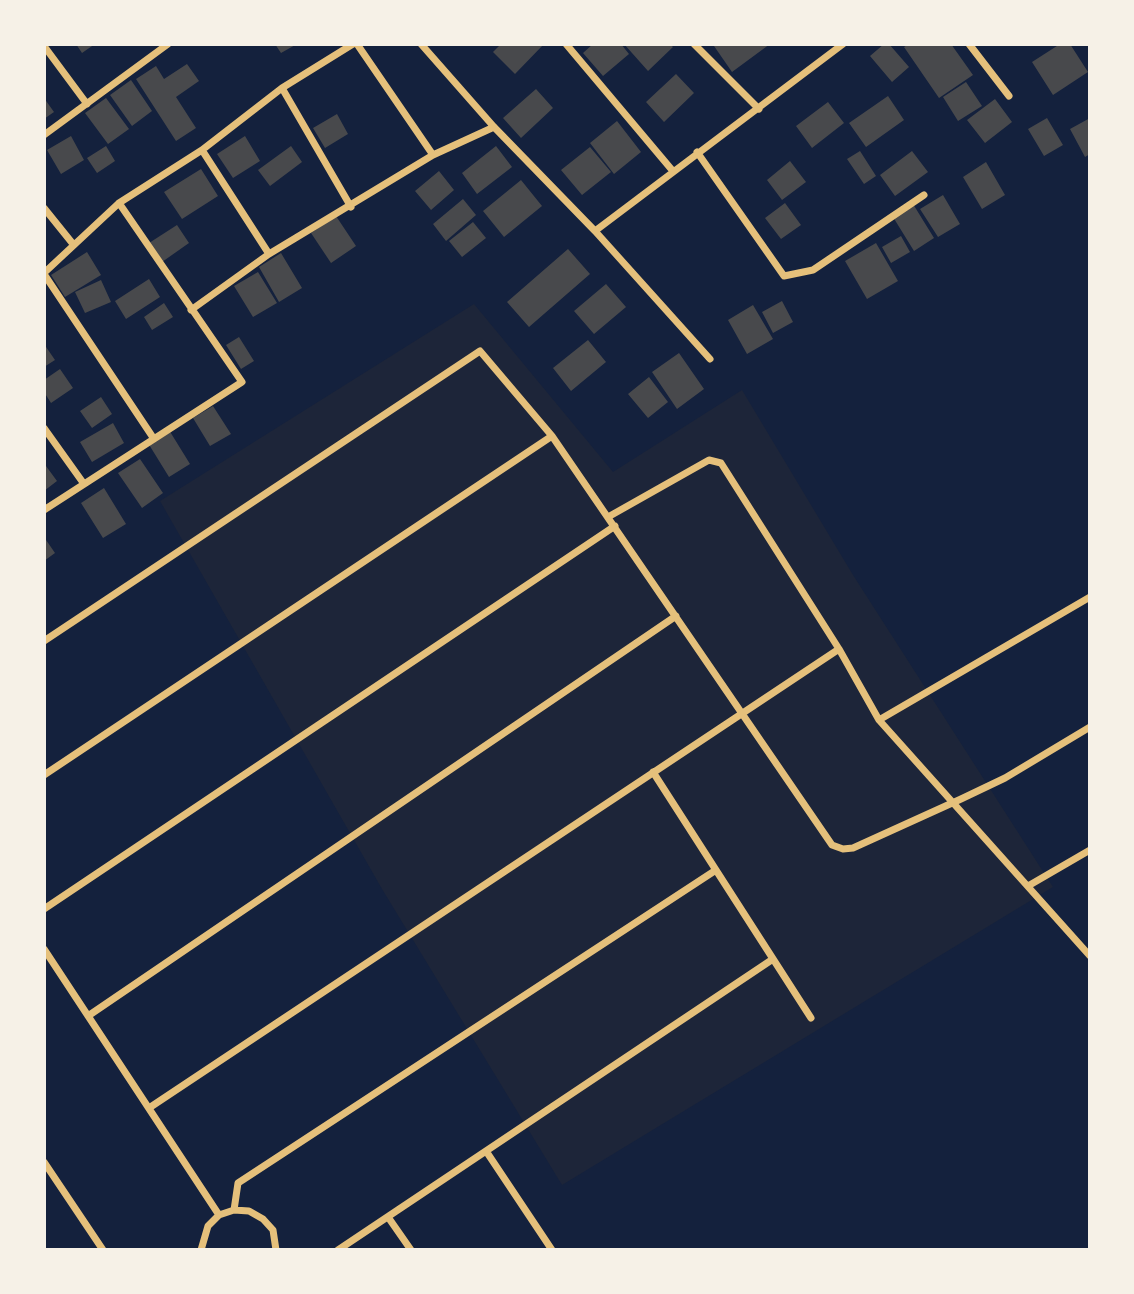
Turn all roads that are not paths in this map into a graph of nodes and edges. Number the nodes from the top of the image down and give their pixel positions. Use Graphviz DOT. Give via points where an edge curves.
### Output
graph roads {
  1 [pos="168,44"];
  2 [pos="355,44"];
  3 [pos="421,44"];
  4 [pos="566,44"];
  5 [pos="694,44"];
  6 [pos="843,44"];
  7 [pos="969,44"];
  8 [pos="44,46"];
  9 [pos="157,47"];
  10 [pos="282,88"];
  11 [pos="1009,96"];
  12 [pos="87,104"];
  13 [pos="759,109"];
  14 [pos="494,127"];
  15 [pos="44,135"];
  16 [pos="202,150"];
  17 [pos="697,152"];
  18 [pos="433,155"];
  19 [pos="672,170"];
  20 [pos="925,195"];
  21 [pos="119,203"];
  22 [pos="351,207"];
  23 [pos="44,208"];
  24 [pos="595,231"];
  25 [pos="73,244"];
  26 [pos="269,254"];
  27 [pos="44,273"];
  28 [pos="191,310"];
  29 [pos="710,359"];
  30 [pos="44,428"];
  31 [pos="552,436"];
  32 [pos="154,439"];
  33 [pos="84,484"];
  34 [pos="44,510"];
  35 [pos="608,517"];
  36 [pos="615,526"];
  37 [pos="1090,597"];
  38 [pos="676,616"];
  39 [pos="44,640"];
  40 [pos="838,649"];
  41 [pos="742,713"];
  42 [pos="879,720"];
  43 [pos="1090,727"];
  44 [pos="653,772"];
  45 [pos="44,775"];
  46 [pos="950,803"];
  47 [pos="1090,850"];
  48 [pos="716,870"];
  49 [pos="1028,886"];
  50 [pos="44,909"];
  51 [pos="44,949"];
  52 [pos="1090,956"];
  53 [pos="773,959"];
  54 [pos="88,1016"];
  55 [pos="811,1018"];
  56 [pos="149,1108"];
  57 [pos="486,1151"];
  58 [pos="44,1162"];
  59 [pos="234,1210"];
  60 [pos="219,1215"];
  61 [pos="388,1217"];
  62 [pos="103,1250"];
  63 [pos="201,1250"];
  64 [pos="276,1250"];
  65 [pos="338,1250"];
  66 [pos="411,1250"];
  67 [pos="552,1250"];
  1 -- 9 [label="street"];
  2 -- 10 [label="street"];
  2 -- 18 [label="street"];
  3 -- 14 [label="street"];
  4 -- 19 [label="street"];
  5 -- 13 [label="street"];
  6 -- 13 [label="street"];
  7 -- 11 [label="street"];
  8 -- 12 [label="street"];
  9 -- 12 [label="street"];
  10 -- 16 [label="street"];
  10 -- 22 [label="street"];
  12 -- 15 [label="street"];
  13 -- 17 [label="street"];
  14 -- 18 [label="street"];
  14 -- 24 [label="street"];
  16 -- 21 [label="street"];
  16 -- 26 [label="street"];
  17 -- 19 [label="street"];
  17 -- 20 [label="street" via="784,276 813,270"];
  18 -- 22 [label="street"];
  19 -- 24 [label="street"];
  21 -- 25 [label="street"];
  21 -- 28 [label="street"];
  22 -- 26 [label="street"];
  23 -- 25 [label="street"];
  24 -- 29 [label="street"];
  25 -- 27 [label="street"];
  26 -- 28 [label="street"];
  27 -- 32 [label="street"];
  28 -- 32 [label="street" via="242,382"];
  30 -- 33 [label="street"];
  31 -- 35 [label="street"];
  31 -- 39 [label="street" via="484,353 477,352"];
  31 -- 45 [label="street"];
  32 -- 33 [label="street"];
  33 -- 34 [label="street"];
  35 -- 36 [label="street"];
  35 -- 40 [label="street" via="709,460 721,463"];
  36 -- 38 [label="street"];
  36 -- 50 [label="street"];
  37 -- 42 [label="street"];
  38 -- 41 [label="street"];
  38 -- 54 [label="street"];
  40 -- 41 [label="street"];
  40 -- 42 [label="street"];
  41 -- 44 [label="street"];
  41 -- 46 [label="street" via="832,845 853,848"];
  42 -- 46 [label="street"];
  43 -- 46 [label="street" via="1005,778"];
  44 -- 48 [label="street"];
  44 -- 56 [label="street"];
  46 -- 49 [label="street"];
  47 -- 49 [label="street"];
  48 -- 53 [label="street"];
  48 -- 59 [label="street" via="238,1183"];
  49 -- 52 [label="street"];
  51 -- 54 [label="street"];
  53 -- 55 [label="street"];
  53 -- 57 [label="street"];
  54 -- 56 [label="street"];
  56 -- 60 [label="street"];
  57 -- 61 [label="street"];
  57 -- 67 [label="street"];
  58 -- 62 [label="street"];
  59 -- 60 [label="street"];
  59 -- 64 [label="street" via="263,1219 273,1230"];
  60 -- 63 [label="street" via="208,1226"];
  61 -- 65 [label="street"];
  61 -- 66 [label="street"];
}
